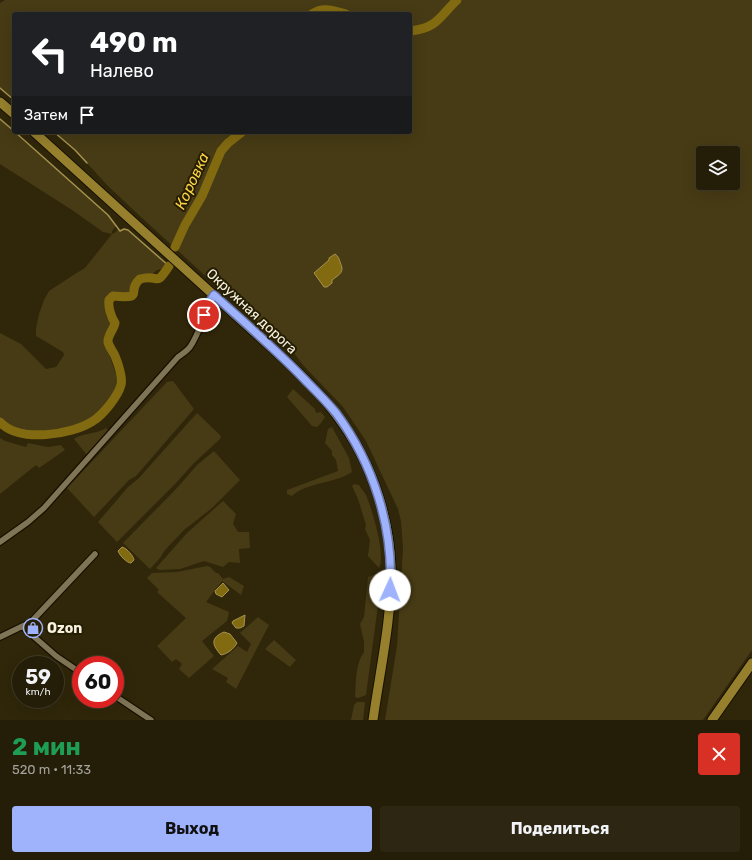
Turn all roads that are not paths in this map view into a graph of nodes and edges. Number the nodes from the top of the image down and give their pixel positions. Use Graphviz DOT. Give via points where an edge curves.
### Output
graph roads {
  1 [pos="0,102"];
  2 [pos="12,112"];
  3 [pos="36,134"];
  4 [pos="214,295"];
  5 [pos="0,542"];
  6 [pos="96,554"];
  7 [pos="23,626"];
  8 [pos="0,637"];
  9 [pos="752,663"];
  10 [pos="72,666"];
  11 [pos="124,702"];
  12 [pos="151,720"];
  13 [pos="373,720"];
  14 [pos="712,720"];
  1 -- 2 [label="main road"];
  3 -- 4 [label="main road, Окружная дорога"];
  4 -- 5 [label="street" via="190,348 178,357 44,508"];
  4 -- 13 [label="main road, Окружная дорога" via="297,371 335,413 360,452 377,493 390,553 390,581"];
  6 -- 7 [label="street" via="30,622"];
  7 -- 8 [label="street"];
  7 -- 10 [label="street"];
  9 -- 14 [label="main road"];
  11 -- 12 [label="street"];
}
